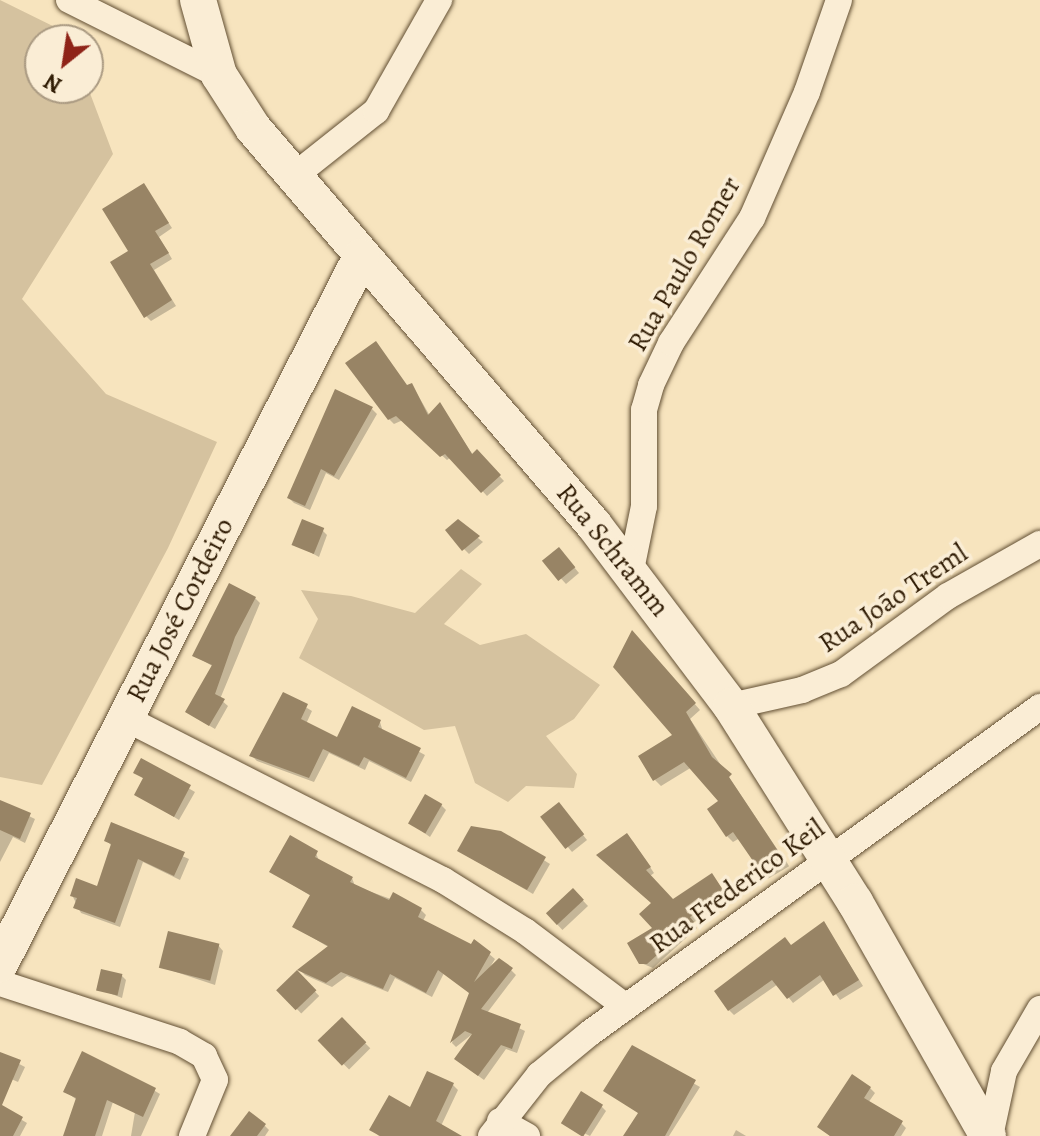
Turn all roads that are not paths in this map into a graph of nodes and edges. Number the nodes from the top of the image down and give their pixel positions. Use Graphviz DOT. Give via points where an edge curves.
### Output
graph roads {
  1 [pos="69,0"];
  2 [pos="198,0"];
  3 [pos="437,0"];
  4 [pos="839,0"];
  5 [pos="219,75"];
  6 [pos="294,176"];
  7 [pos="361,257"];
  8 [pos="1040,544"];
  9 [pos="631,570"];
  10 [pos="731,706"];
  11 [pos="1040,707"];
  12 [pos="125,718"];
  13 [pos="829,859"];
  14 [pos="0,964"];
  15 [pos="0,983"];
  16 [pos="625,1006"];
  17 [pos="1040,1009"];
  18 [pos="495,1128"];
  19 [pos="192,1136"];
  20 [pos="527,1136"];
  21 [pos="989,1136"];
  1 -- 5 [label="street"];
  2 -- 5 [label="street, Rua Schramm"];
  3 -- 6 [label="street" via="376,111"];
  4 -- 9 [label="street, Rua Paulo Romer" via="807,92 752,218 671,343 651,385 644,410 643,517"];
  5 -- 6 [label="street, Rua Schramm" via="253,128"];
  6 -- 7 [label="street, Rua Schramm"];
  7 -- 9 [label="street, Rua Schramm"];
  7 -- 12 [label="street, Rua José Cordeiro"];
  8 -- 10 [label="street, Rua João Treml" via="948,596 841,674 802,690"];
  9 -- 10 [label="street, Rua Schramm"];
  10 -- 13 [label="street, Rua Schramm"];
  11 -- 13 [label="street, Rua Frederico Keil"];
  12 -- 14 [label="street, Rua José Cordeiro"];
  12 -- 16 [label="street" via="456,887"];
  13 -- 16 [label="street, Rua Frederico Keil"];
  13 -- 21 [label="street, Rua Schramm"];
  15 -- 19 [label="street" via="180,1042 212,1066 212,1094"];
  16 -- 18 [label="street, Rua Frederico Keil" via="539,1075"];
  17 -- 21 [label="street" via="1004,1071"];
  18 -- 20 [label="street"];
}
